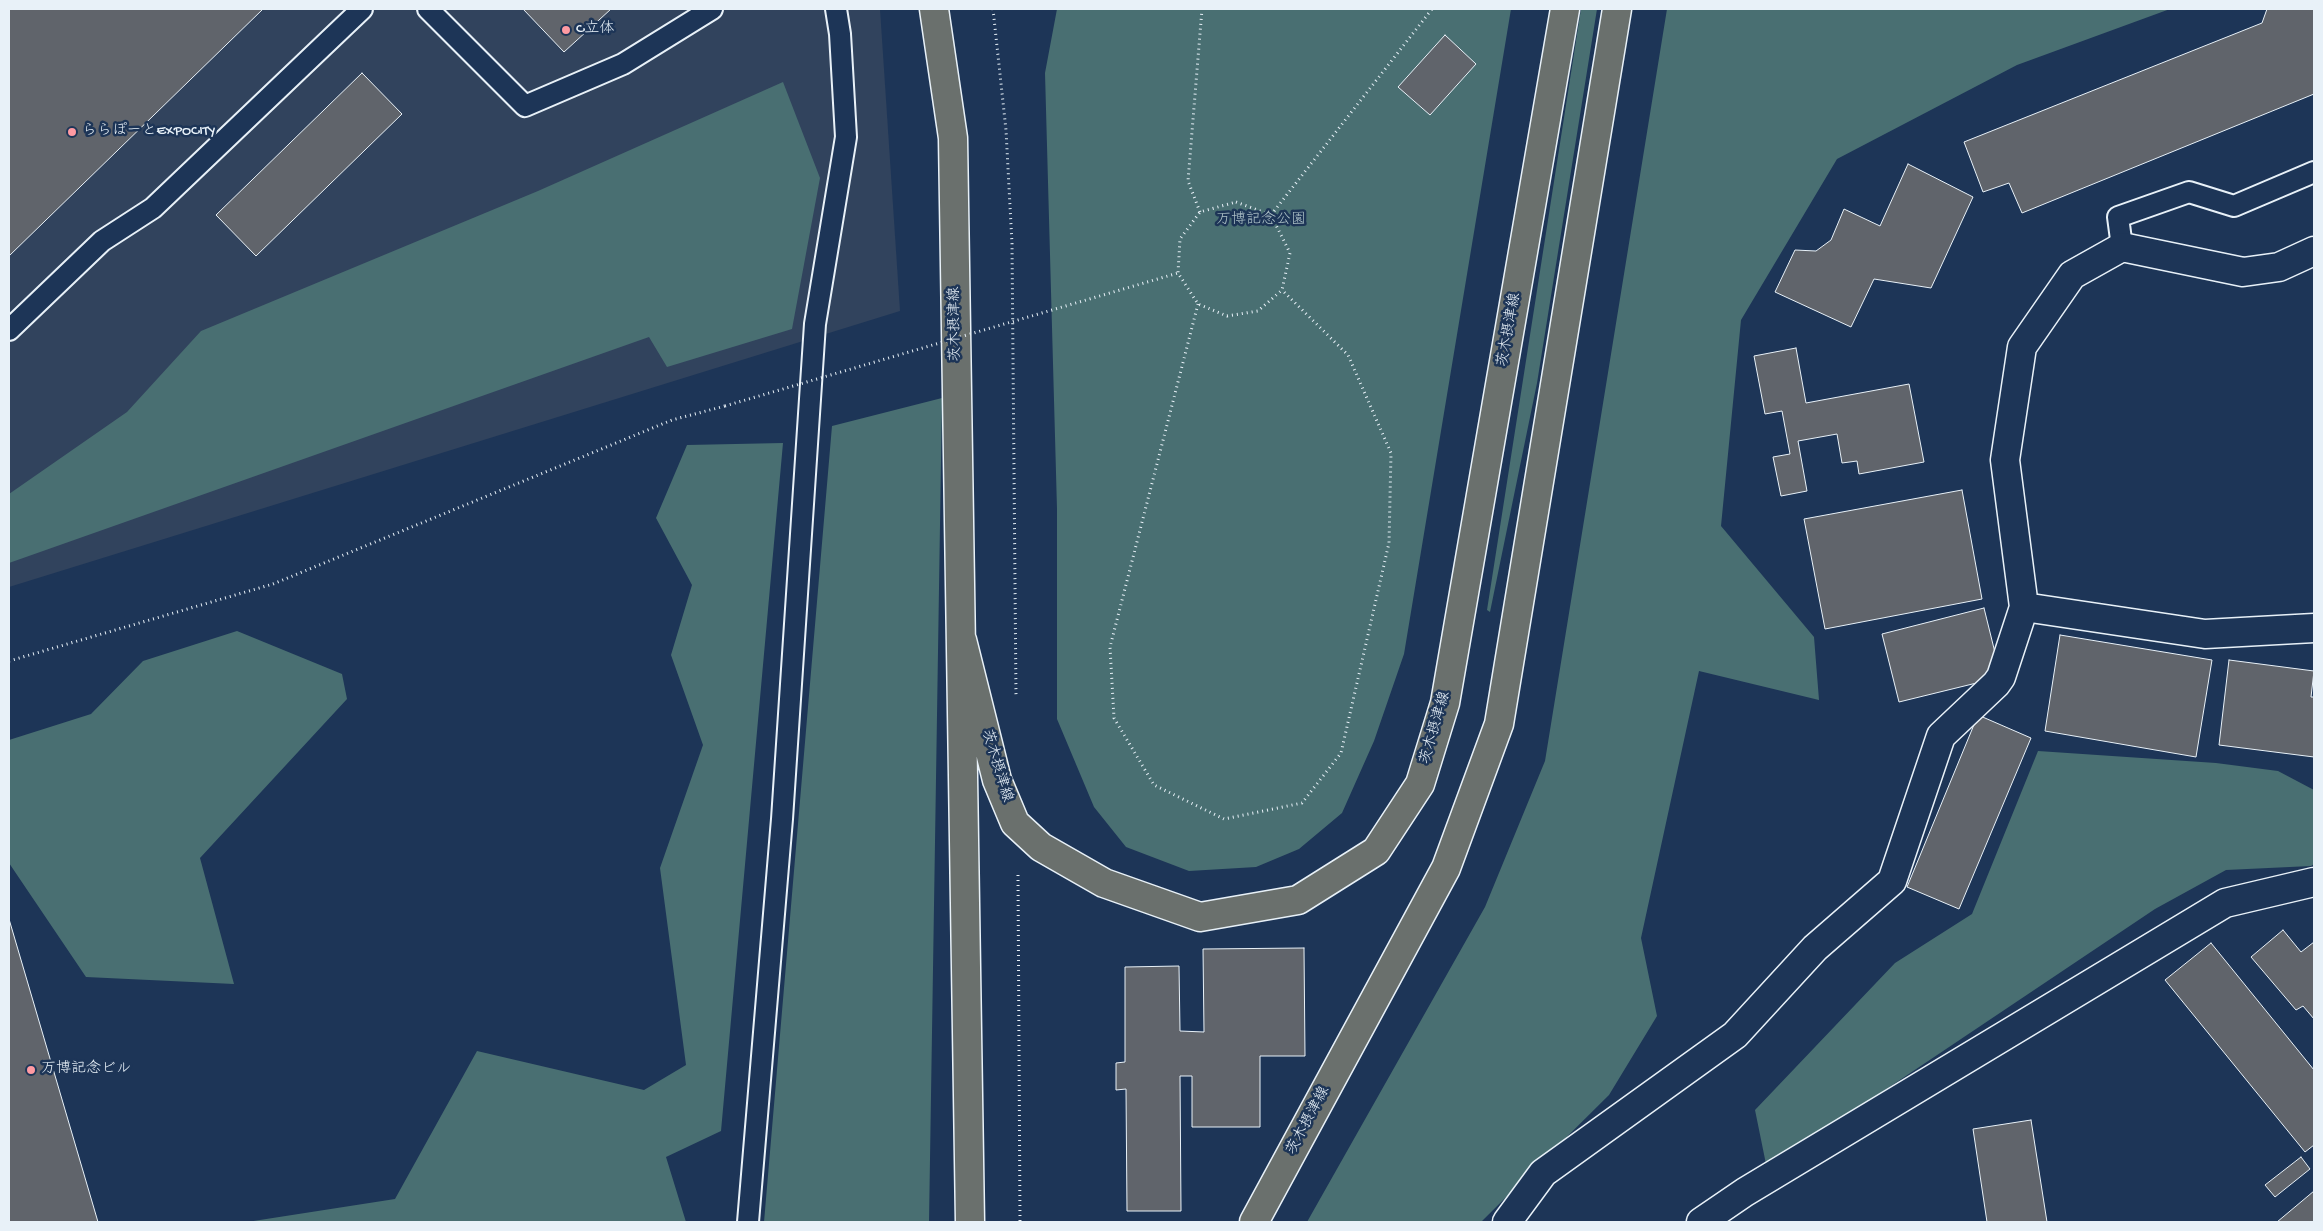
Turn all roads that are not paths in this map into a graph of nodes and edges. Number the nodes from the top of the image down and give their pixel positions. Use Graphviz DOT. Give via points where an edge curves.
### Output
graph roads {
  1 [pos="362,9"];
  2 [pos="428,9"];
  3 [pos="712,9"];
  4 [pos="836,9"];
  5 [pos="934,9"];
  6 [pos="1565,9"];
  7 [pos="1617,9"];
  8 [pos="2314,172"];
  9 [pos="2122,247"];
  10 [pos="2314,251"];
  11 [pos="9,330"];
  12 [pos="2024,607"];
  13 [pos="2314,628"];
  14 [pos="962,640"];
  15 [pos="2314,882"];
  16 [pos="748,1222"];
  17 [pos="970,1222"];
  18 [pos="1254,1222"];
  19 [pos="1507,1222"];
  20 [pos="1701,1222"];
  1 -- 11 [label="lane" via="153,208 102,242"];
  2 -- 3 [label="lane" via="525,106 623,64"];
  4 -- 16 [label="lane" via="846,137 815,324 782,819"];
  5 -- 14 [label="main road, 茨木摂津線" via="953,138"];
  6 -- 14 [label="main road, 茨木摂津線" via="1445,703 1420,784 1376,851 1298,900 1200,917 1104,883 1041,847 1015,823 997,780"];
  7 -- 18 [label="main road, 茨木摂津線" via="1499,724 1446,868"];
  8 -- 9 [label="lane" via="2234,206 2189,192 2118,217"];
  9 -- 10 [label="street" via="2243,272 2279,267"];
  9 -- 12 [label="street" via="2072,275 2022,347 2005,460"];
  12 -- 13 [label="street" via="2205,634"];
  12 -- 19 [label="street" via="2002,677 1941,736 1892,881 1815,948 1735,1034 1543,1173"];
  14 -- 17 [label="main road, 茨木摂津線"];
  15 -- 20 [label="street" via="2225,903 1745,1192"];
}
